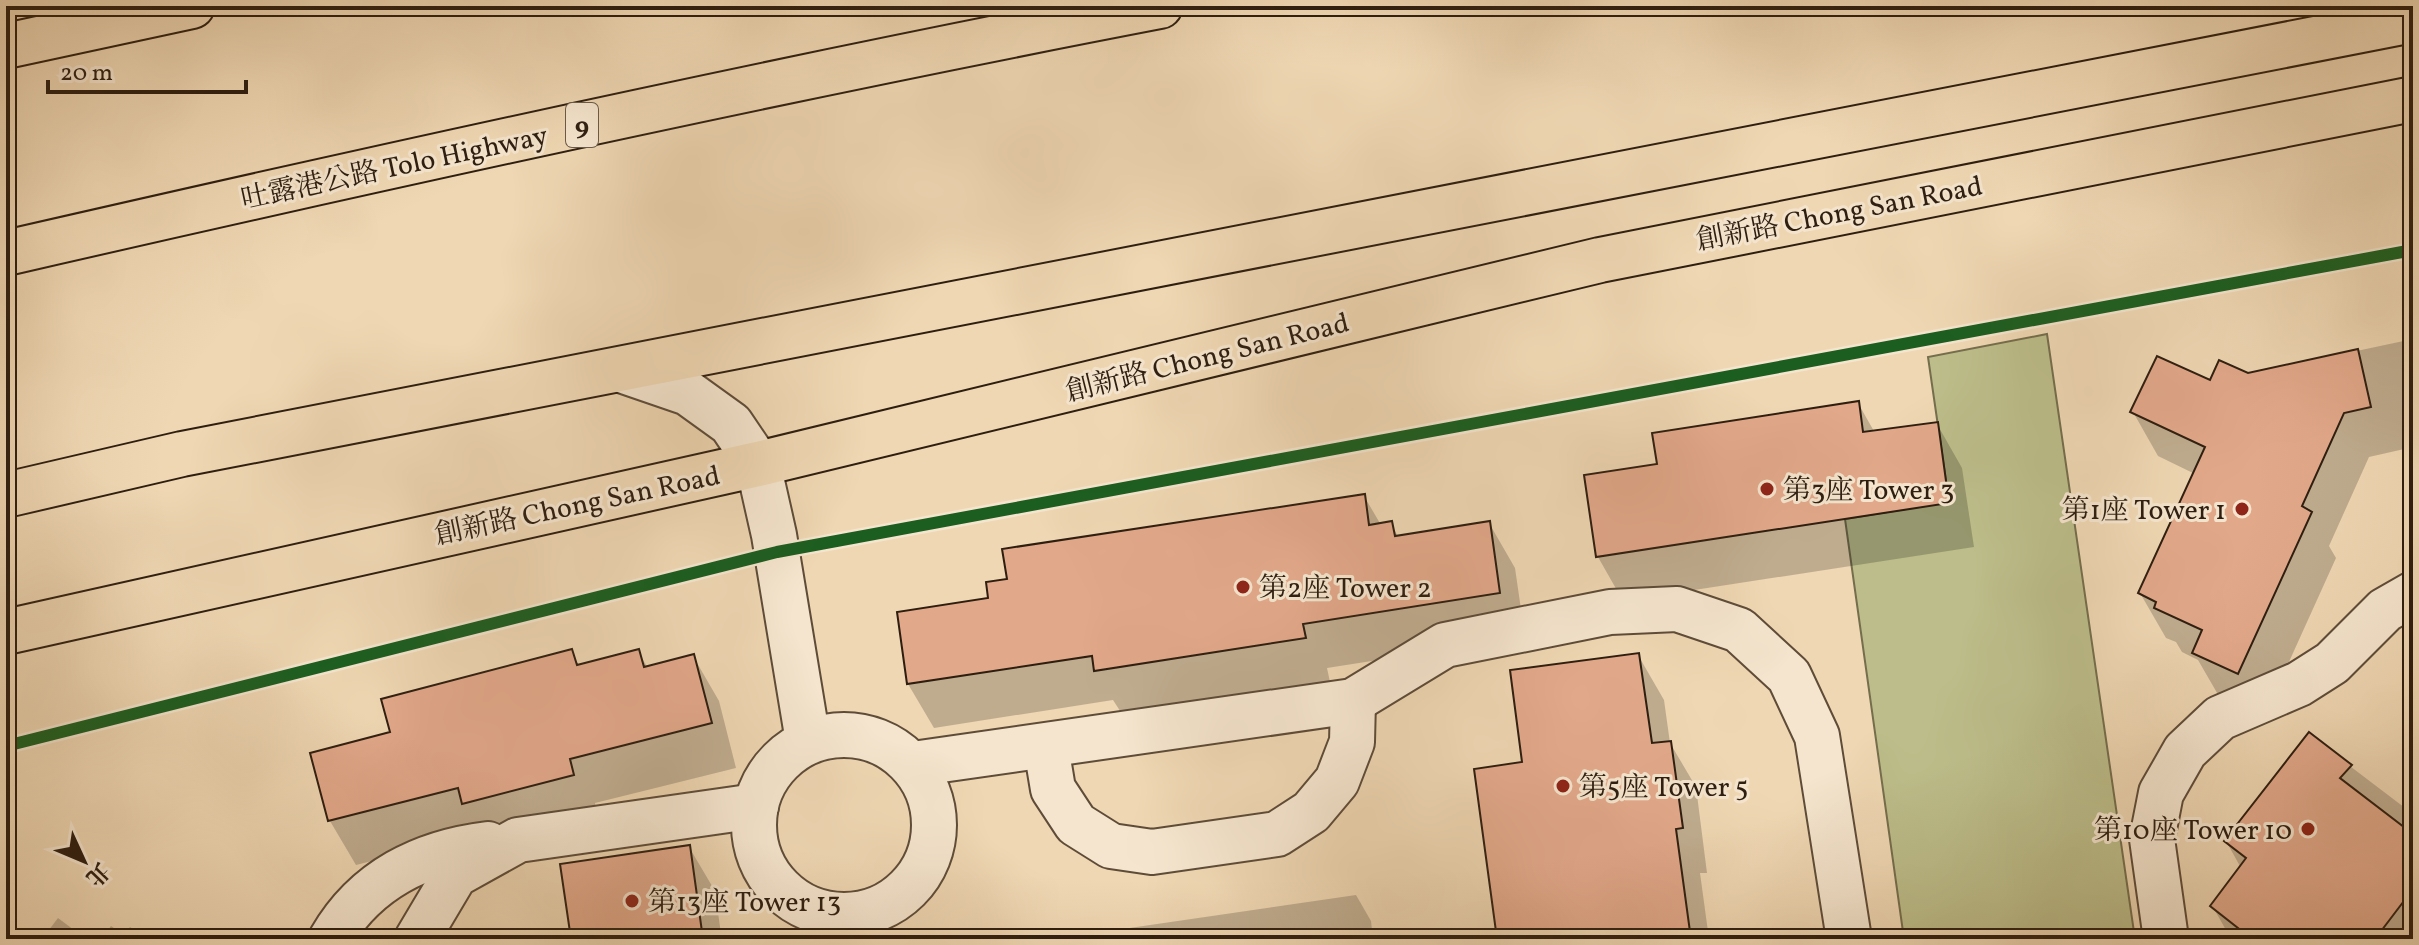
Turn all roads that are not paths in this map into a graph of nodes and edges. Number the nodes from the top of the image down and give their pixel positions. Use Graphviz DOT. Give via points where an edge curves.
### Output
graph roads {
  1 [pos="192,6"];
  2 [pos="1160,6"];
  3 [pos="2413,20"];
  4 [pos="6,46"];
  5 [pos="2413,99"];
  6 [pos="6,253"];
  7 [pos="621,370"];
  8 [pos="758,464"];
  9 [pos="6,495"];
  10 [pos="2413,594"];
  11 [pos="6,632"];
  12 [pos="1353,701"];
  13 [pos="808,741"];
  14 [pos="1046,747"];
  15 [pos="913,764"];
  16 [pos="756,806"];
  17 [pos="518,840"];
  18 [pos="331,939"];
  19 [pos="417,939"];
  20 [pos="1849,939"];
  21 [pos="2166,939"];
  1 -- 4 [label="main road"];
  2 -- 6 [label="main road, 吐露港公路 Tolo Highway / 9" via="385,166"];
  3 -- 7 [label="main road"];
  5 -- 8 [label="main road, 創新路 Chong San Road" via="1600,260"];
  7 -- 8 [label="lane" via="688,393 731,424"];
  7 -- 9 [label="main road" via="182,454"];
  8 -- 11 [label="main road, 創新路 Chong San Road"];
  8 -- 13 [label="lane"];
  10 -- 21 [label="lane" via="2385,610 2332,663 2299,684 2220,718 2185,751 2161,793 2152,839"];
  12 -- 14 [label="lane"];
  12 -- 14 [label="lane" via="1352,742 1337,781 1311,812 1277,834 1152,852 1111,846 1076,824 1053,789"];
  12 -- 20 [label="lane" via="1445,645 1610,612 1677,609 1739,630 1789,676 1817,736"];
  13 -- 15 [label="lane" via="865,737 891,746"];
  13 -- 16 [label="lane" via="766,779"];
  14 -- 15 [label="lane"];
  15 -- 16 [label="lane" via="928,789 935,816 933,845 923,872 904,894 852,916 824,914 798,903 776,885 760,861 753,833"];
  16 -- 17 [label="lane"];
  17 -- 18 [label="lane" via="467,846 419,860 376,886"];
  17 -- 19 [label="lane" via="455,875"];
}
